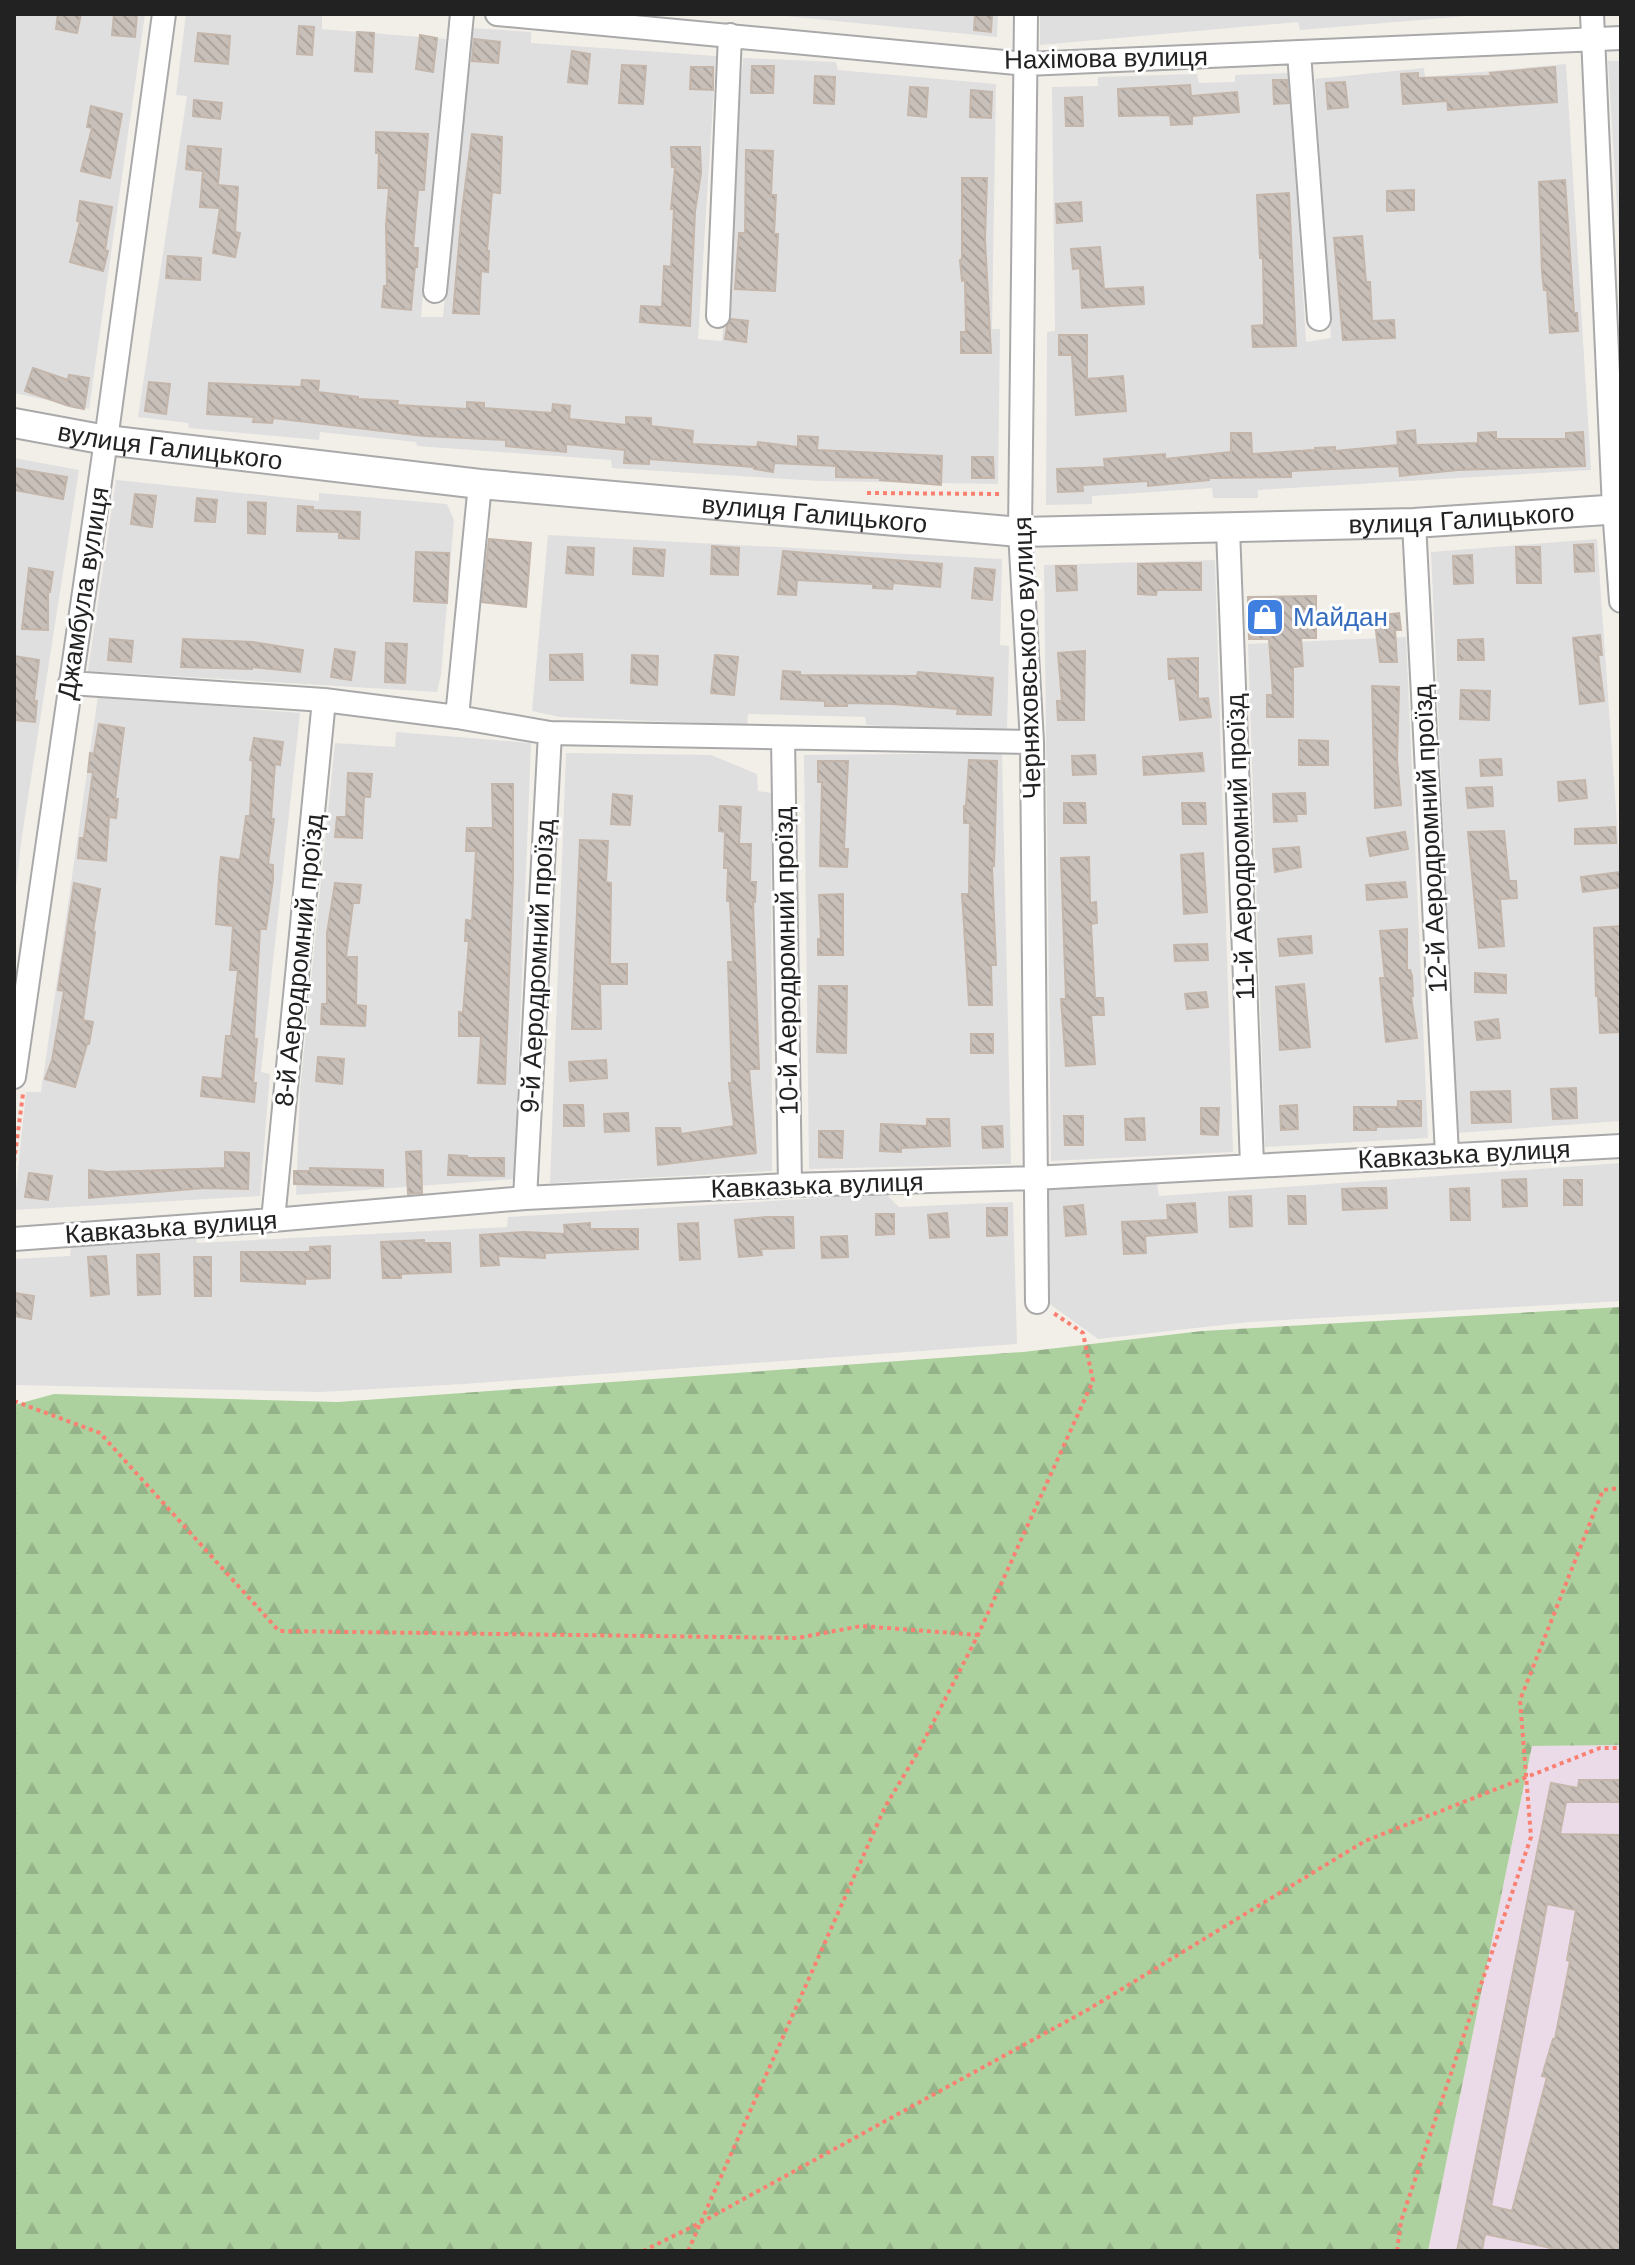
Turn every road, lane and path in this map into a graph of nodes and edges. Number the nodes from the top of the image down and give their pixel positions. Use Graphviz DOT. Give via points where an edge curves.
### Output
graph roads {
  1 [pos="164,14"];
  2 [pos="462,14"];
  3 [pos="497,14"];
  4 [pos="1026,14"];
  5 [pos="1592,14"];
  6 [pos="730,35"];
  7 [pos="1621,38"];
  8 [pos="1594,39"];
  9 [pos="1299,53"];
  10 [pos="1026,64"];
  11 [pos="435,291"];
  12 [pos="718,316"];
  13 [pos="1319,319"];
  14 [pos="14,423"];
  15 [pos="106,440"];
  16 [pos="480,484"];
  17 [pos="1618,509"];
  18 [pos="1414,523"];
  19 [pos="1228,529"];
  20 [pos="1020,532"];
  21 [pos="1621,601"];
  22 [pos="70,683"];
  23 [pos="324,700"];
  24 [pos="457,717"];
  25 [pos="550,733"];
  26 [pos="783,738"];
  27 [pos="1032,742"];
  28 [pos="14,1077"];
  29 [pos="1621,1146"];
  30 [pos="1447,1154"];
  31 [pos="1252,1165"];
  32 [pos="1034,1178"];
  33 [pos="790,1185"];
  34 [pos="525,1198"];
  35 [pos="273,1220"];
  36 [pos="14,1239"];
  37 [pos="1037,1302"];
  38 [pos="14,1401"];
  39 [pos="1621,1488"];
  40 [pos="978,1635"];
  41 [pos="1621,1748"];
  42 [pos="1526,1777"];
  43 [pos="700,2223"];
  44 [pos="643,2251"];
  45 [pos="688,2251"];
  46 [pos="1397,2251"];
  1 -- 15 [label="street, Джамбула вулиця"];
  2 -- 11 [label="street"];
  3 -- 6 [label="street, Нахімова вулиця"];
  4 -- 10 [label="street, Черняховського вулиця"];
  5 -- 8 [label="street"];
  6 -- 10 [label="street, Нахімова вулиця"];
  6 -- 12 [label="street"];
  7 -- 8 [label="street, Нахімова вулиця"];
  8 -- 9 [label="street, Нахімова вулиця"];
  8 -- 17 [label="street"];
  9 -- 10 [label="street, Нахімова вулиця"];
  9 -- 13 [label="street"];
  10 -- 20 [label="street, Черняховського вулиця"];
  14 -- 15 [label="street, вулиця Галицького"];
  15 -- 16 [label="street, вулиця Галицького"];
  15 -- 22 [label="street, Джамбула вулиця"];
  16 -- 20 [label="street, вулиця Галицького"];
  16 -- 24 [label="street"];
  17 -- 18 [label="street, вулиця Галицького"];
  17 -- 21 [label="street"];
  18 -- 19 [label="street, вулиця Галицького"];
  18 -- 30 [label="street, 12-й Аеродромний проїзд"];
  19 -- 20 [label="street, вулиця Галицького"];
  19 -- 31 [label="street, 11-й Аеродромний проїзд"];
  20 -- 27 [label="street, Черняховського вулиця"];
  22 -- 23 [label="street"];
  22 -- 28 [label="street, Джамбула вулиця"];
  23 -- 24 [label="street"];
  23 -- 35 [label="street, 8-й Аеродромний проїзд"];
  24 -- 25 [label="street"];
  25 -- 26 [label="street"];
  25 -- 34 [label="street, 9-й Аеродромний проїзд"];
  26 -- 27 [label="street"];
  26 -- 33 [label="street, 10-й Аеродромний проїзд"];
  27 -- 32 [label="street, Черняховського вулиця"];
  29 -- 30 [label="street, Кавказька вулиця"];
  30 -- 31 [label="street, Кавказька вулиця"];
  31 -- 32 [label="street, Кавказька вулиця"];
  32 -- 33 [label="street, Кавказька вулиця"];
  32 -- 37 [label="street, Черняховського вулиця"];
  33 -- 34 [label="street, Кавказька вулиця"];
  34 -- 35 [label="street, Кавказька вулиця"];
  35 -- 36 [label="street, Кавказька вулиця"];
  37 -- 40 [label="path" via="1083,1333 1093,1381"];
  38 -- 40 [label="path" via="100,1433 279,1631 798,1638 861,1626"];
  39 -- 42 [label="path" via="1603,1490 1520,1700"];
  40 -- 43 [label="path" via="885,1807"];
  41 -- 42 [label="path" via="1600,1748"];
  42 -- 43 [label="path" via="1365,1841 1089,2009"];
  42 -- 46 [label="path" via="1531,1837 1401,2221"];
  43 -- 44 [label="path"];
  43 -- 45 [label="path"];
}
